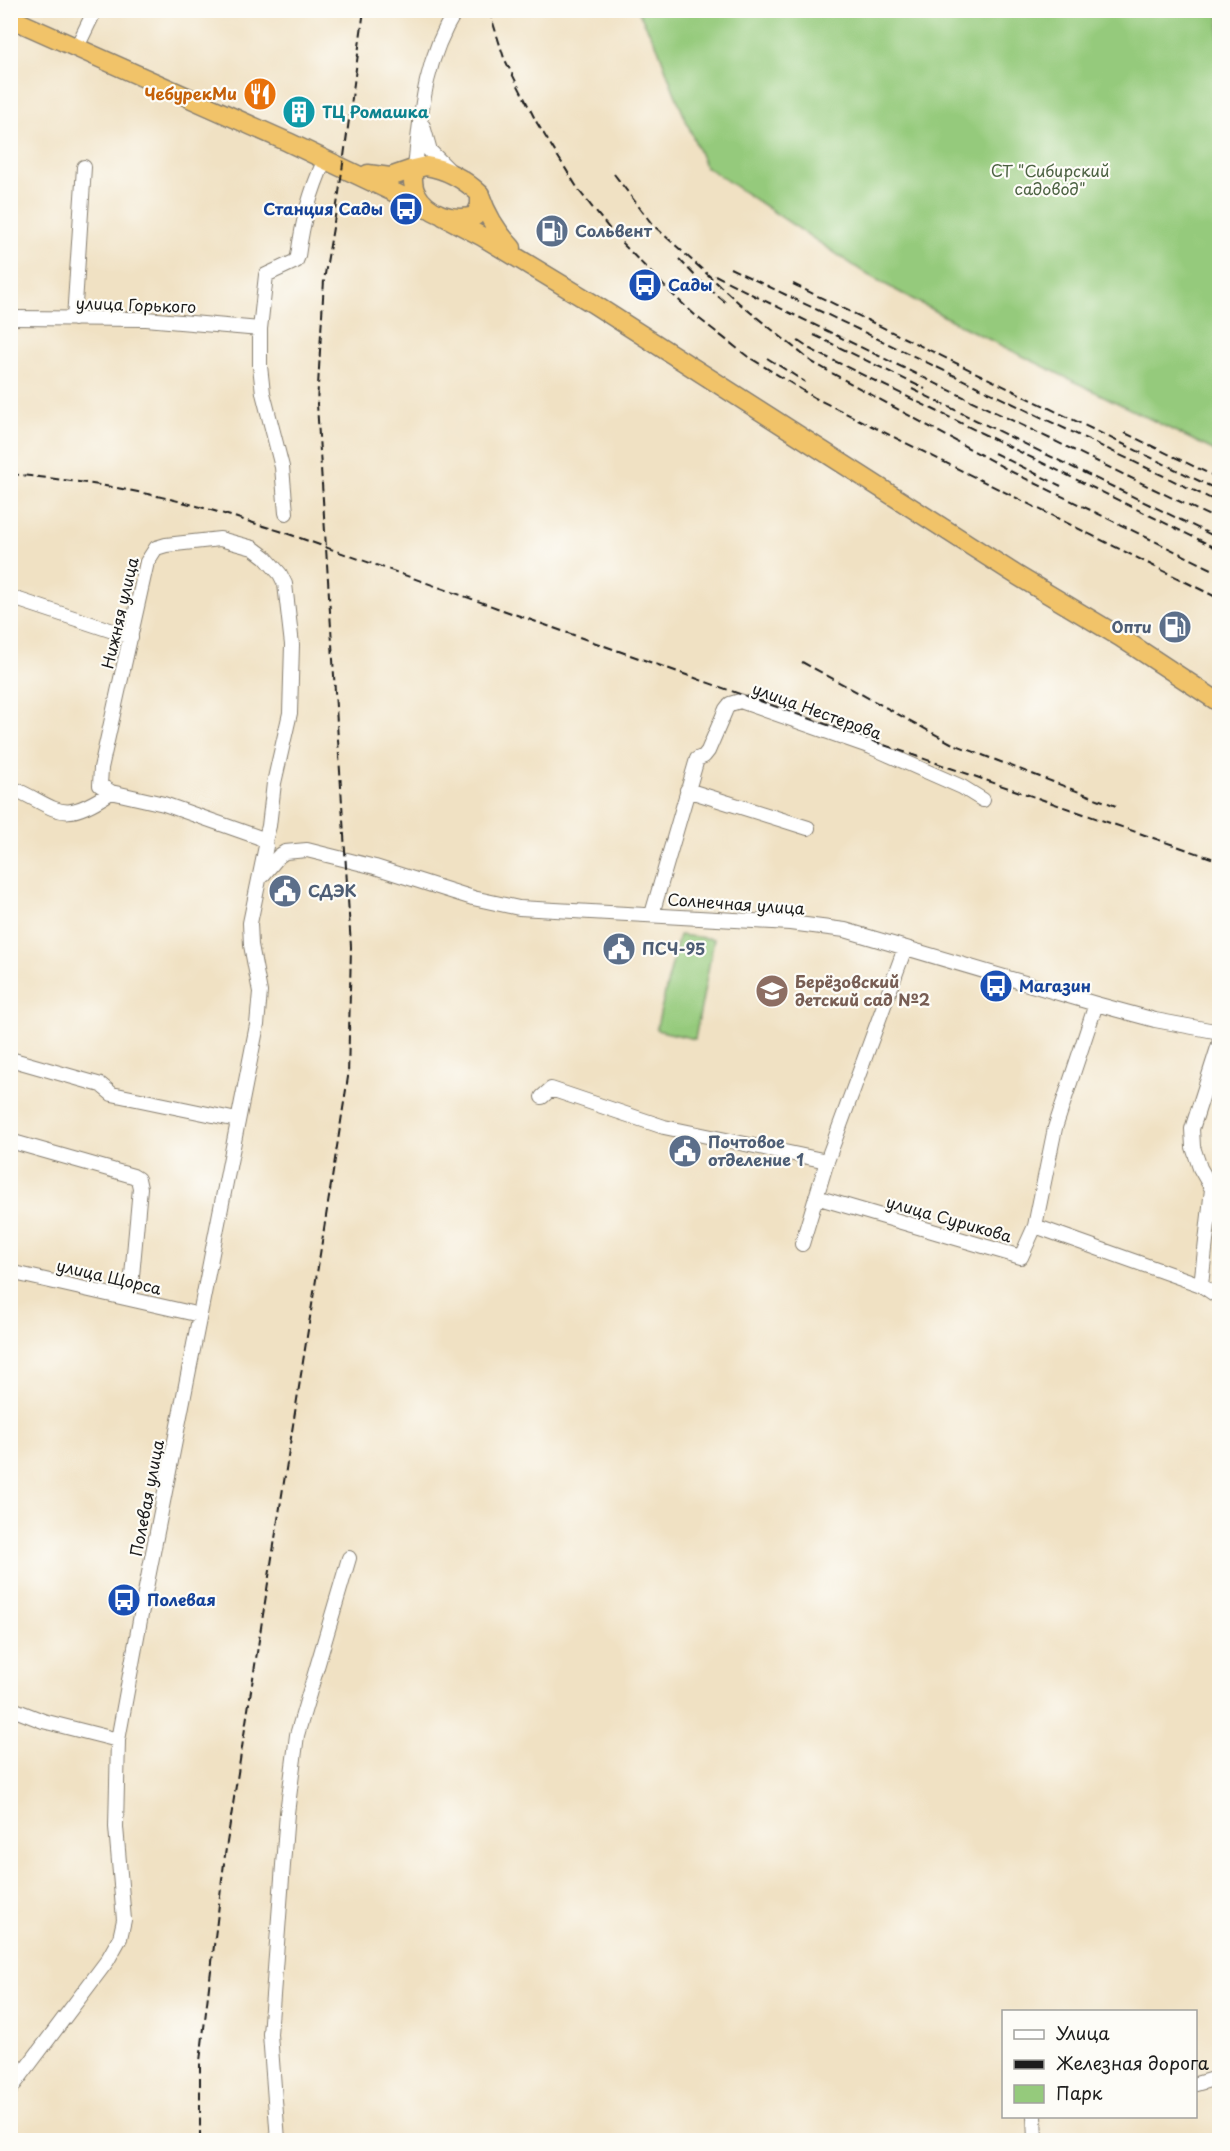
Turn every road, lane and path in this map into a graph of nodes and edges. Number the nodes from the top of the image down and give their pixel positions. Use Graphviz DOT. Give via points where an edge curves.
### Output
graph roads {
  1 [pos="95,10"];
  2 [pos="456,10"];
  3 [pos="10,18"];
  4 [pos="77,47"];
  5 [pos="421,115"];
  6 [pos="325,159"];
  7 [pos="84,167"];
  8 [pos="414,169"];
  9 [pos="351,172"];
  10 [pos="453,174"];
  11 [pos="480,194"];
  12 [pos="435,212"];
  13 [pos="547,275"];
  14 [pos="10,318"];
  15 [pos="74,319"];
  16 [pos="260,329"];
  17 [pos="286,513"];
  18 [pos="285,584"];
  19 [pos="10,597"];
  20 [pos="131,637"];
  21 [pos="1220,703"];
  22 [pos="11,789"];
  23 [pos="687,790"];
  24 [pos="111,792"];
  25 [pos="983,800"];
  26 [pos="808,828"];
  27 [pos="265,842"];
  28 [pos="259,882"];
  29 [pos="652,914"];
  30 [pos="905,948"];
  31 [pos="1096,1004"];
  32 [pos="1220,1032"];
  33 [pos="1220,1041"];
  34 [pos="10,1059"];
  35 [pos="542,1097"];
  36 [pos="237,1120"];
  37 [pos="10,1141"];
  38 [pos="827,1161"];
  39 [pos="1216,1190"];
  40 [pos="816,1197"];
  41 [pos="1035,1226"];
  42 [pos="802,1244"];
  43 [pos="10,1272"];
  44 [pos="1201,1285"];
  45 [pos="130,1298"];
  46 [pos="1220,1298"];
  47 [pos="200,1315"];
  48 [pos="349,1558"];
  49 [pos="10,1708"];
  50 [pos="118,1740"];
  51 [pos="1220,2077"];
  52 [pos="1197,2084"];
  53 [pos="10,2090"];
  54 [pos="1034,2118"];
  55 [pos="278,2140"];
  56 [pos="1035,2140"];
  1 -- 4 [label="street"];
  2 -- 5 [label="street" via="430,63"];
  3 -- 4 [label="highway"];
  4 -- 6 [label="highway"];
  5 -- 8 [label="street"];
  5 -- 10 [label="street" via="430,151"];
  6 -- 9 [label="highway"];
  6 -- 16 [label="street" via="302,222 296,261 266,275"];
  7 -- 15 [label="street"];
  8 -- 9 [label="highway" via="390,177"];
  8 -- 10 [label="highway" via="426,166"];
  8 -- 12 [label="highway" via="415,192"];
  9 -- 12 [label="highway"];
  10 -- 11 [label="highway"];
  11 -- 12 [label="highway" via="475,216 465,219"];
  11 -- 13 [label="highway" via="498,232 515,251"];
  12 -- 13 [label="highway"];
  13 -- 21 [label="highway"];
  14 -- 15 [label="street, улица Горького"];
  15 -- 16 [label="street, улица Горького" via="146,319"];
  16 -- 17 [label="street" via="263,393 282,467"];
  18 -- 20 [label="street, Нижняя улица" via="253,548 220,539 156,548 147,562"];
  18 -- 27 [label="street, Полевая улица" via="292,645 290,713"];
  19 -- 20 [label="street"];
  20 -- 24 [label="street, Нижняя улица" via="102,768 100,785"];
  22 -- 24 [label="street" via="69,812 85,808"];
  23 -- 25 [label="street, улица Нестерова" via="696,759 708,751 726,709 740,701 871,747"];
  23 -- 26 [label="street"];
  23 -- 29 [label="street, улица Нестерова"];
  24 -- 27 [label="street" via="164,804"];
  27 -- 28 [label="street, Полевая улица"];
  28 -- 29 [label="street, Солнечная улица" via="285,852 307,850 519,908"];
  28 -- 36 [label="street, Полевая улица" via="250,935 260,1007"];
  29 -- 30 [label="street, Солнечная улица" via="845,930"];
  30 -- 31 [label="street, Солнечная улица"];
  30 -- 38 [label="street"];
  31 -- 32 [label="street, Солнечная улица"];
  31 -- 41 [label="street" via="1055,1128"];
  33 -- 39 [label="street" via="1192,1129 1200,1168"];
  34 -- 36 [label="street" via="101,1085 112,1094"];
  35 -- 38 [label="street" via="551,1089 664,1127"];
  36 -- 47 [label="street, Полевая улица"];
  37 -- 45 [label="street" via="138,1179"];
  38 -- 40 [label="street"];
  39 -- 44 [label="street"];
  40 -- 41 [label="street, улица Сурикова" via="1021,1257"];
  40 -- 42 [label="street"];
  41 -- 44 [label="street, улица Сурикова"];
  43 -- 45 [label="street, улица Щорса"];
  44 -- 46 [label="street, улица Сурикова"];
  45 -- 47 [label="street, улица Щорса"];
  47 -- 50 [label="street, Полевая улица"];
  48 -- 55 [label="street" via="297,1735 270,2034"];
  49 -- 50 [label="street" via="43,1721"];
  50 -- 53 [label="street, Полевая улица" via="116,1827 124,1920 120,1938"];
  51 -- 52 [label="street"];
  54 -- 56 [label="street"];
}
